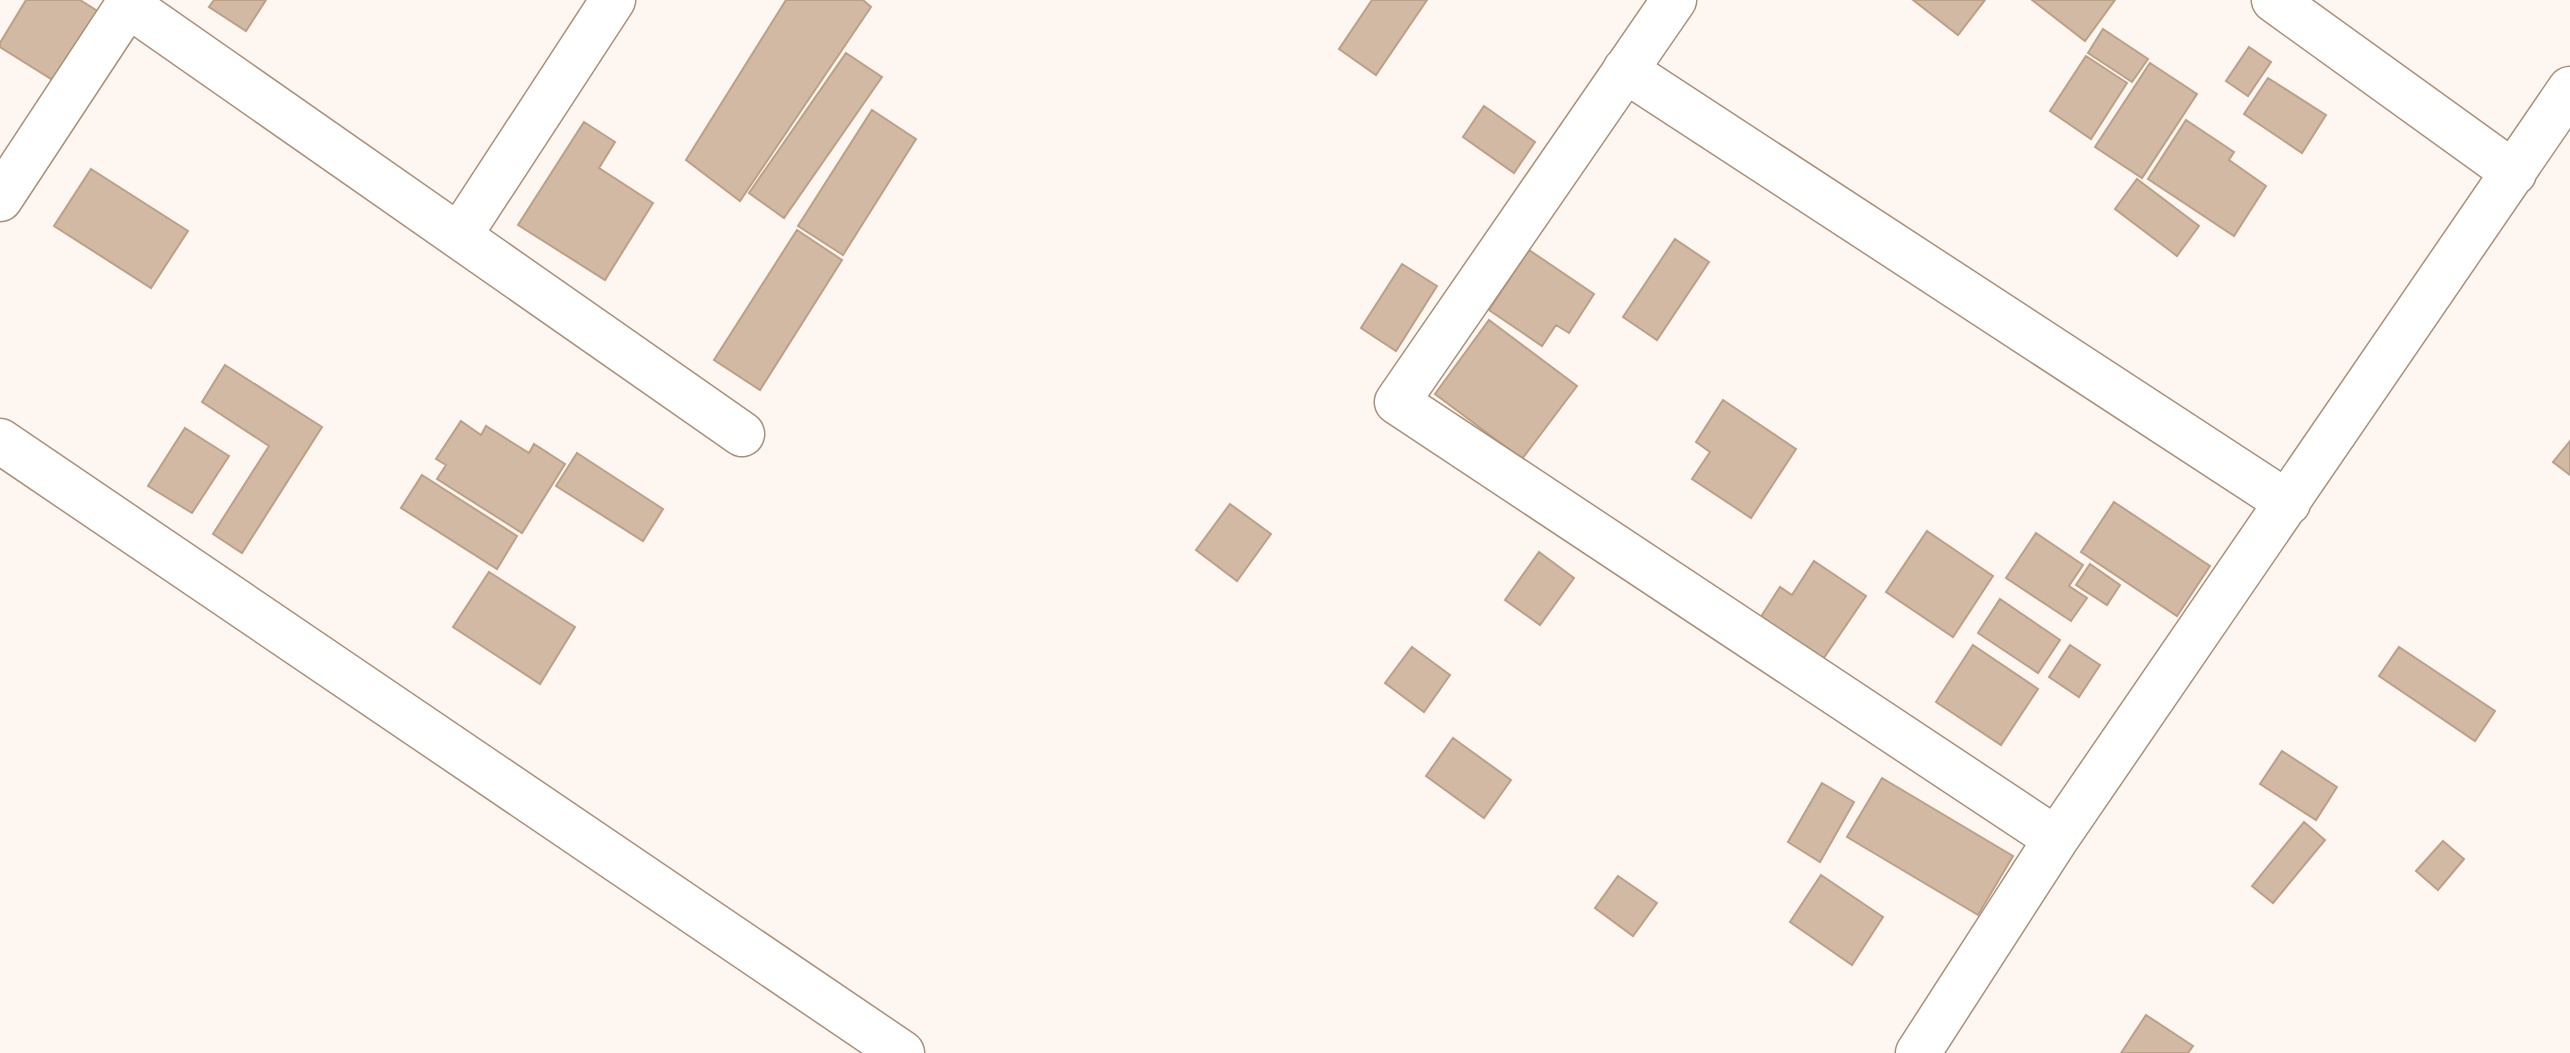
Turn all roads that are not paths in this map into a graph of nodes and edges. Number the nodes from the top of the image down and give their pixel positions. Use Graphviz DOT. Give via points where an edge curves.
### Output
graph roads {
  1 [pos="613,0"];
  2 [pos="1674,0"];
  3 [pos="2274,0"];
  4 [pos="129,2"];
  5 [pos="1625,70"];
  6 [pos="2570,89"];
  7 [pos="2514,173"];
  8 [pos="0,199"];
  9 [pos="459,236"];
  10 [pos="742,434"];
  11 [pos="0,441"];
  12 [pos="2288,503"];
  13 [pos="2056,839"];
  14 [pos="902,1053"];
  15 [pos="1918,1053"];
  1 -- 9 [label="street"];
  2 -- 5 [label="street"];
  3 -- 7 [label="street"];
  4 -- 8 [label="street"];
  4 -- 9 [label="street"];
  5 -- 12 [label="street"];
  5 -- 13 [label="street" via="1397,402"];
  6 -- 7 [label="street"];
  7 -- 12 [label="street"];
  9 -- 10 [label="street"];
  11 -- 14 [label="street"];
  12 -- 13 [label="street"];
  13 -- 15 [label="street"];
}
